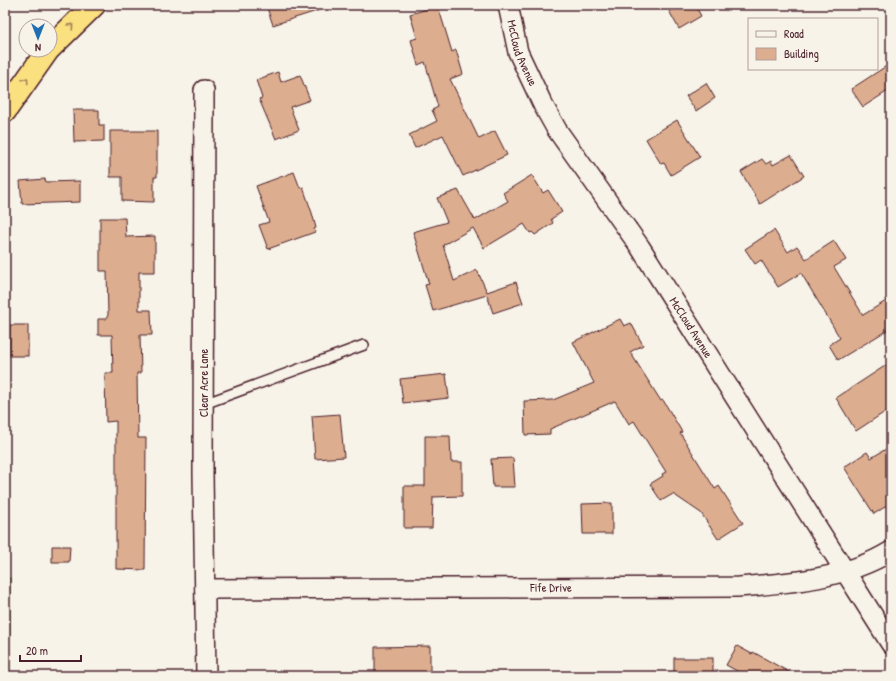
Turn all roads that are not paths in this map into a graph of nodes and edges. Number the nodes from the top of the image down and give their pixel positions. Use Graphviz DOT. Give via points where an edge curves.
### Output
graph roads {
  1 [pos="94,5"];
  2 [pos="508,5"];
  3 [pos="58,40"];
  4 [pos="43,58"];
  5 [pos="204,90"];
  6 [pos="5,111"];
  7 [pos="364,345"];
  8 [pos="204,404"];
  9 [pos="891,551"];
  10 [pos="845,573"];
  11 [pos="205,589"];
  12 [pos="891,644"];
  13 [pos="206,676"];
  3 -- 1 [label="highway, one-way"];
  2 -- 10 [label="street, McCloud Avenue" via="518,52 557,130 640,247"];
  6 -- 4 [label="highway, one-way"];
  5 -- 8 [label="street, Clear Acre Lane"];
  7 -- 8 [label="lane"];
  8 -- 11 [label="street, Clear Acre Lane"];
  9 -- 10 [label="street, Fife Drive"];
  10 -- 11 [label="street, Fife Drive" via="768,585 702,588"];
  10 -- 12 [label="street, McCloud Avenue"];
  11 -- 13 [label="street, Clear Acre Lane"];
}
